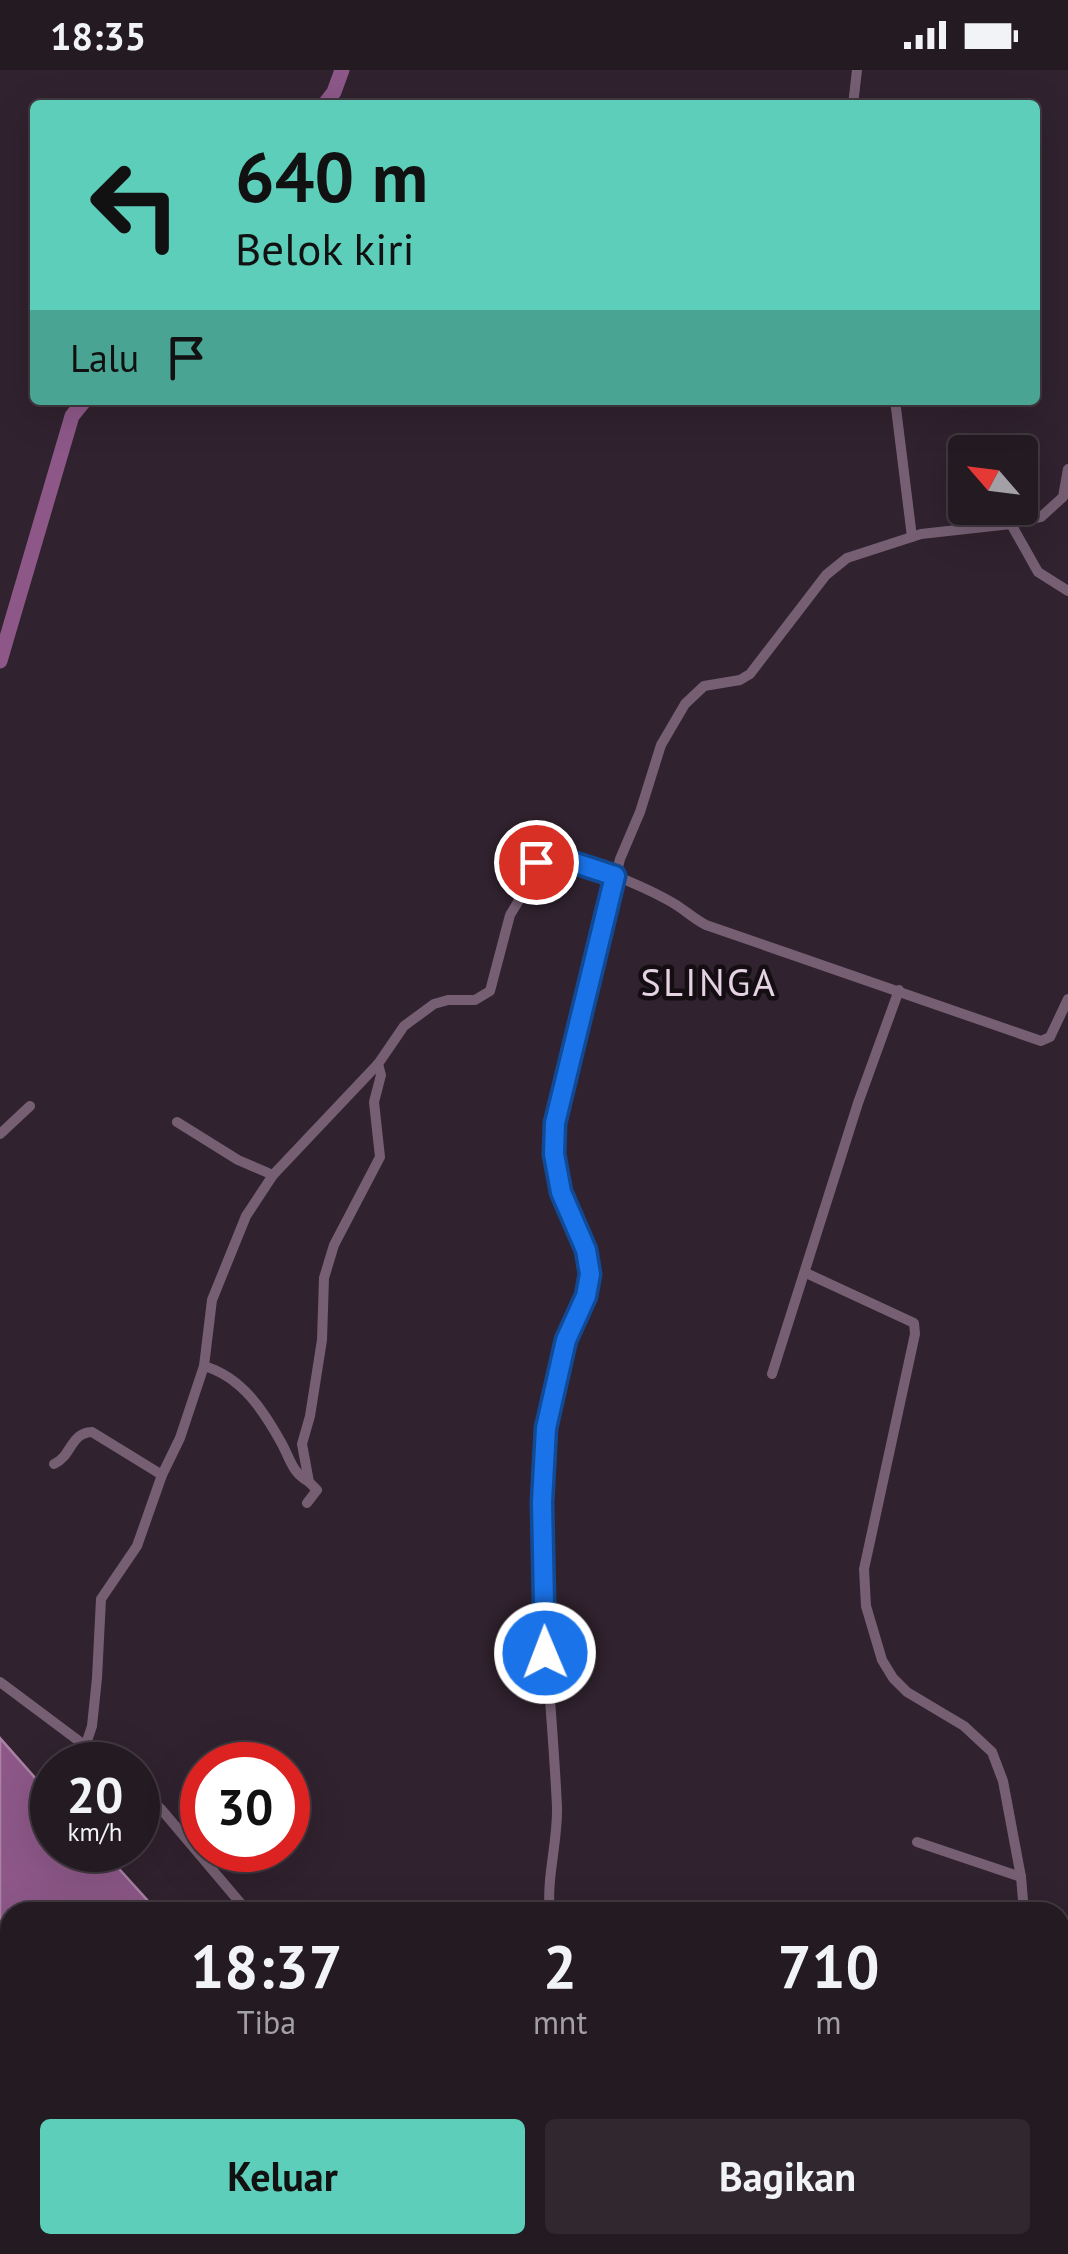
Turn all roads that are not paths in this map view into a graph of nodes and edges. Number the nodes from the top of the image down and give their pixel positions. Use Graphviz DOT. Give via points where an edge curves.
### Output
graph roads {
  1 [pos="857,70"];
  2 [pos="853,100"];
  3 [pos="896,405"];
  4 [pos="1068,469"];
  5 [pos="1038,517"];
  6 [pos="987,525"];
  7 [pos="1011,525"];
  8 [pos="912,536"];
  9 [pos="1068,590"];
  10 [pos="615,876"];
  11 [pos="899,990"];
  12 [pos="1068,999"];
  13 [pos="378,1064"];
  14 [pos="30,1106"];
  15 [pos="177,1122"];
  16 [pos="0,1134"];
  17 [pos="273,1175"];
  18 [pos="806,1272"];
  19 [pos="204,1366"];
  20 [pos="772,1374"];
  21 [pos="54,1464"];
  22 [pos="162,1475"];
  23 [pos="310,1482"];
  24 [pos="307,1502"];
  25 [pos="0,1682"];
  26 [pos="83,1742"];
  27 [pos="87,1742"];
  28 [pos="160,1808"];
  29 [pos="916,1842"];
  30 [pos="1022,1877"];
  31 [pos="240,1902"];
  32 [pos="551,1902"];
  33 [pos="1023,1902"];
  1 -- 2 [label="street"];
  3 -- 8 [label="street"];
  4 -- 5 [label="street" via="1057,506"];
  6 -- 8 [label="street"];
  7 -- 9 [label="street" via="1038,572"];
  8 -- 10 [label="street" via="833,568 750,674 704,686 685,704 661,745"];
  10 -- 11 [label="street" via="706,925"];
  10 -- 13 [label="street" via="541,856 510,915 490,992 428,1008 404,1026"];
  10 -- 32 [label="street" via="555,1123 561,1192 590,1274 566,1340 544,1448 545,1653 557,1819"];
  11 -- 12 [label="street" via="1040,1041 1050,1037"];
  11 -- 18 [label="street"];
  13 -- 17 [label="street"];
  13 -- 23 [label="street" via="380,1156 324,1278 322,1340 302,1444"];
  14 -- 16 [label="street"];
  15 -- 17 [label="street"];
  17 -- 19 [label="street" via="246,1216 212,1300"];
  18 -- 20 [label="street"];
  18 -- 30 [label="street" via="914,1323 864,1568 866,1606 893,1678 992,1752"];
  19 -- 22 [label="street"];
  19 -- 23 [label="street" via="249,1395 295,1472"];
  21 -- 22 [label="street" via="77,1437 92,1432"];
  22 -- 27 [label="street" via="137,1546 100,1600 98,1678"];
  23 -- 24 [label="street" via="317,1490"];
  25 -- 26 [label="street"];
  28 -- 31 [label="street"];
  29 -- 30 [label="street"];
  30 -- 33 [label="street"];
}
